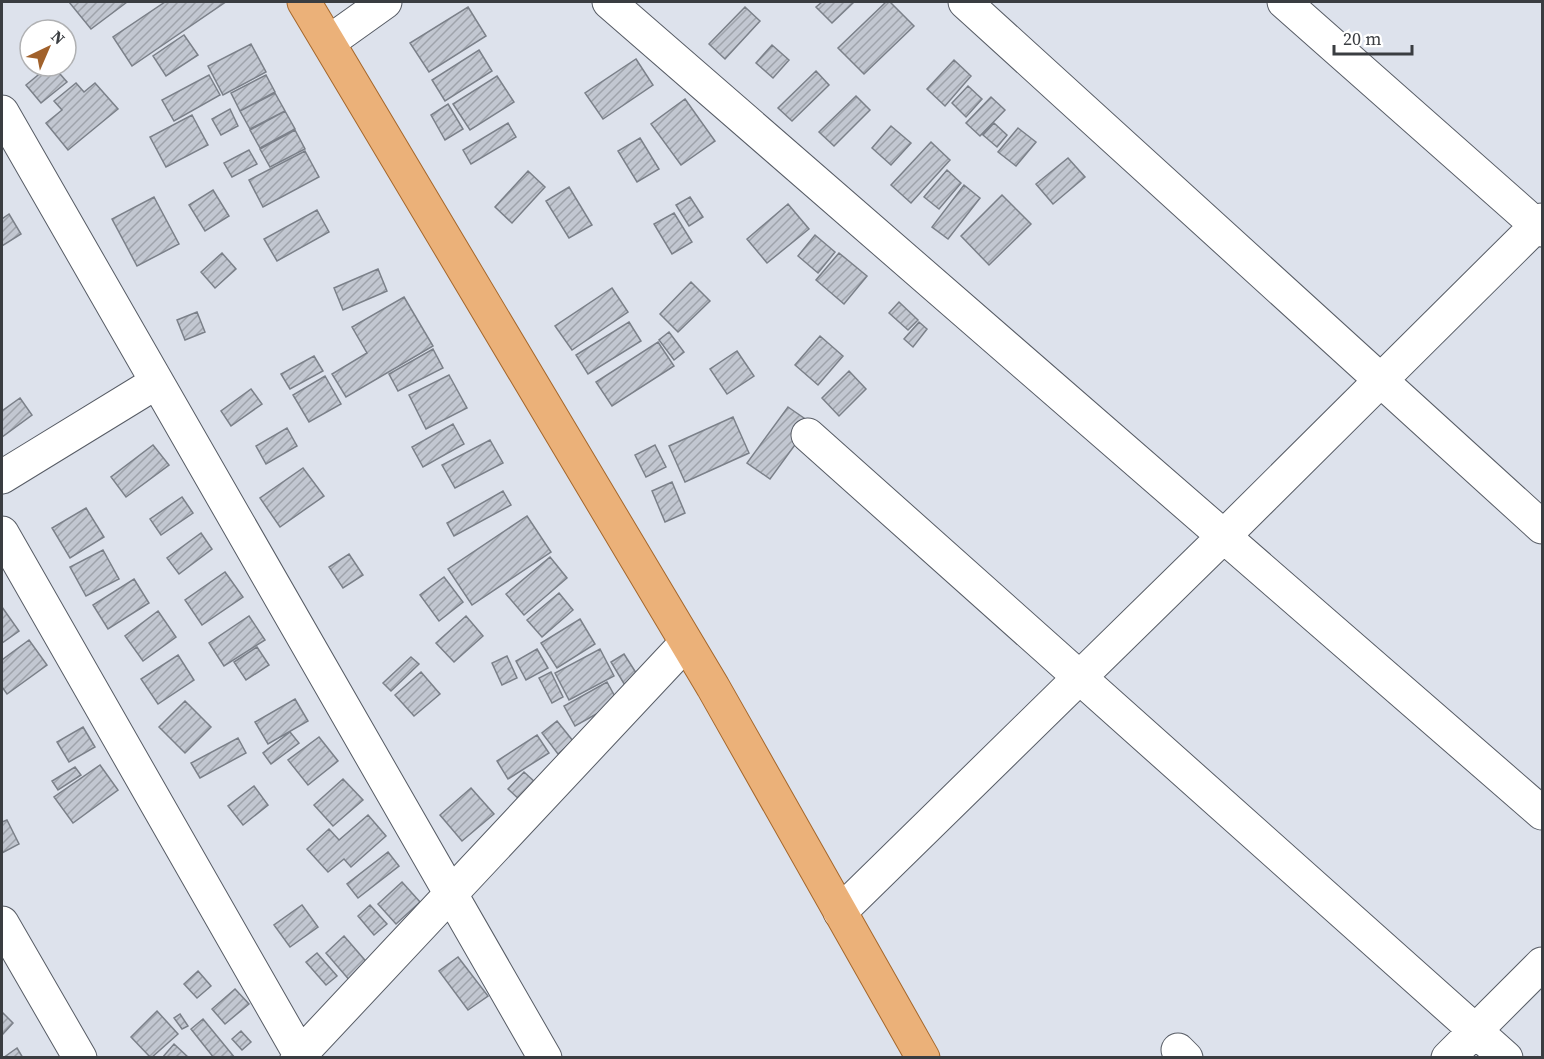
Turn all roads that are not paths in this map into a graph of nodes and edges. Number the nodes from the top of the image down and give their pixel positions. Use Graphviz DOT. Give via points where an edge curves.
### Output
graph roads {
  1 [pos="304,2"];
  2 [pos="385,2"];
  3 [pos="609,2"];
  4 [pos="965,2"];
  5 [pos="1284,2"];
  6 [pos="329,42"];
  7 [pos="2,112"];
  8 [pos="1541,225"];
  9 [pos="1380,381"];
  10 [pos="157,382"];
  11 [pos="808,435"];
  12 [pos="2,477"];
  13 [pos="1542,527"];
  14 [pos="2,532"];
  15 [pos="1224,536"];
  16 [pos="686,642"];
  17 [pos="1080,677"];
  18 [pos="1542,813"];
  19 [pos="451,893"];
  20 [pos="840,912"];
  21 [pos="2,923"];
  22 [pos="1542,964"];
  23 [pos="1476,1030"];
  24 [pos="299,1056"];
  25 [pos="80,1058"];
  26 [pos="545,1058"];
  27 [pos="923,1058"];
  28 [pos="1448,1058"];
  29 [pos="1506,1058"];
  1 -- 6 [label="main road"];
  2 -- 6 [label="street"];
  3 -- 15 [label="street"];
  4 -- 9 [label="street"];
  5 -- 8 [label="street"];
  6 -- 16 [label="main road"];
  7 -- 10 [label="street"];
  8 -- 9 [label="street"];
  9 -- 13 [label="street"];
  9 -- 15 [label="street"];
  10 -- 12 [label="street"];
  10 -- 19 [label="street"];
  11 -- 17 [label="street"];
  14 -- 24 [label="street"];
  15 -- 17 [label="street"];
  15 -- 18 [label="street"];
  16 -- 19 [label="street"];
  16 -- 20 [label="main road"];
  17 -- 20 [label="street"];
  17 -- 23 [label="street"];
  19 -- 24 [label="street"];
  19 -- 26 [label="street"];
  20 -- 27 [label="main road"];
  21 -- 25 [label="street"];
  22 -- 23 [label="street"];
  23 -- 28 [label="street"];
  23 -- 29 [label="street"];
}
